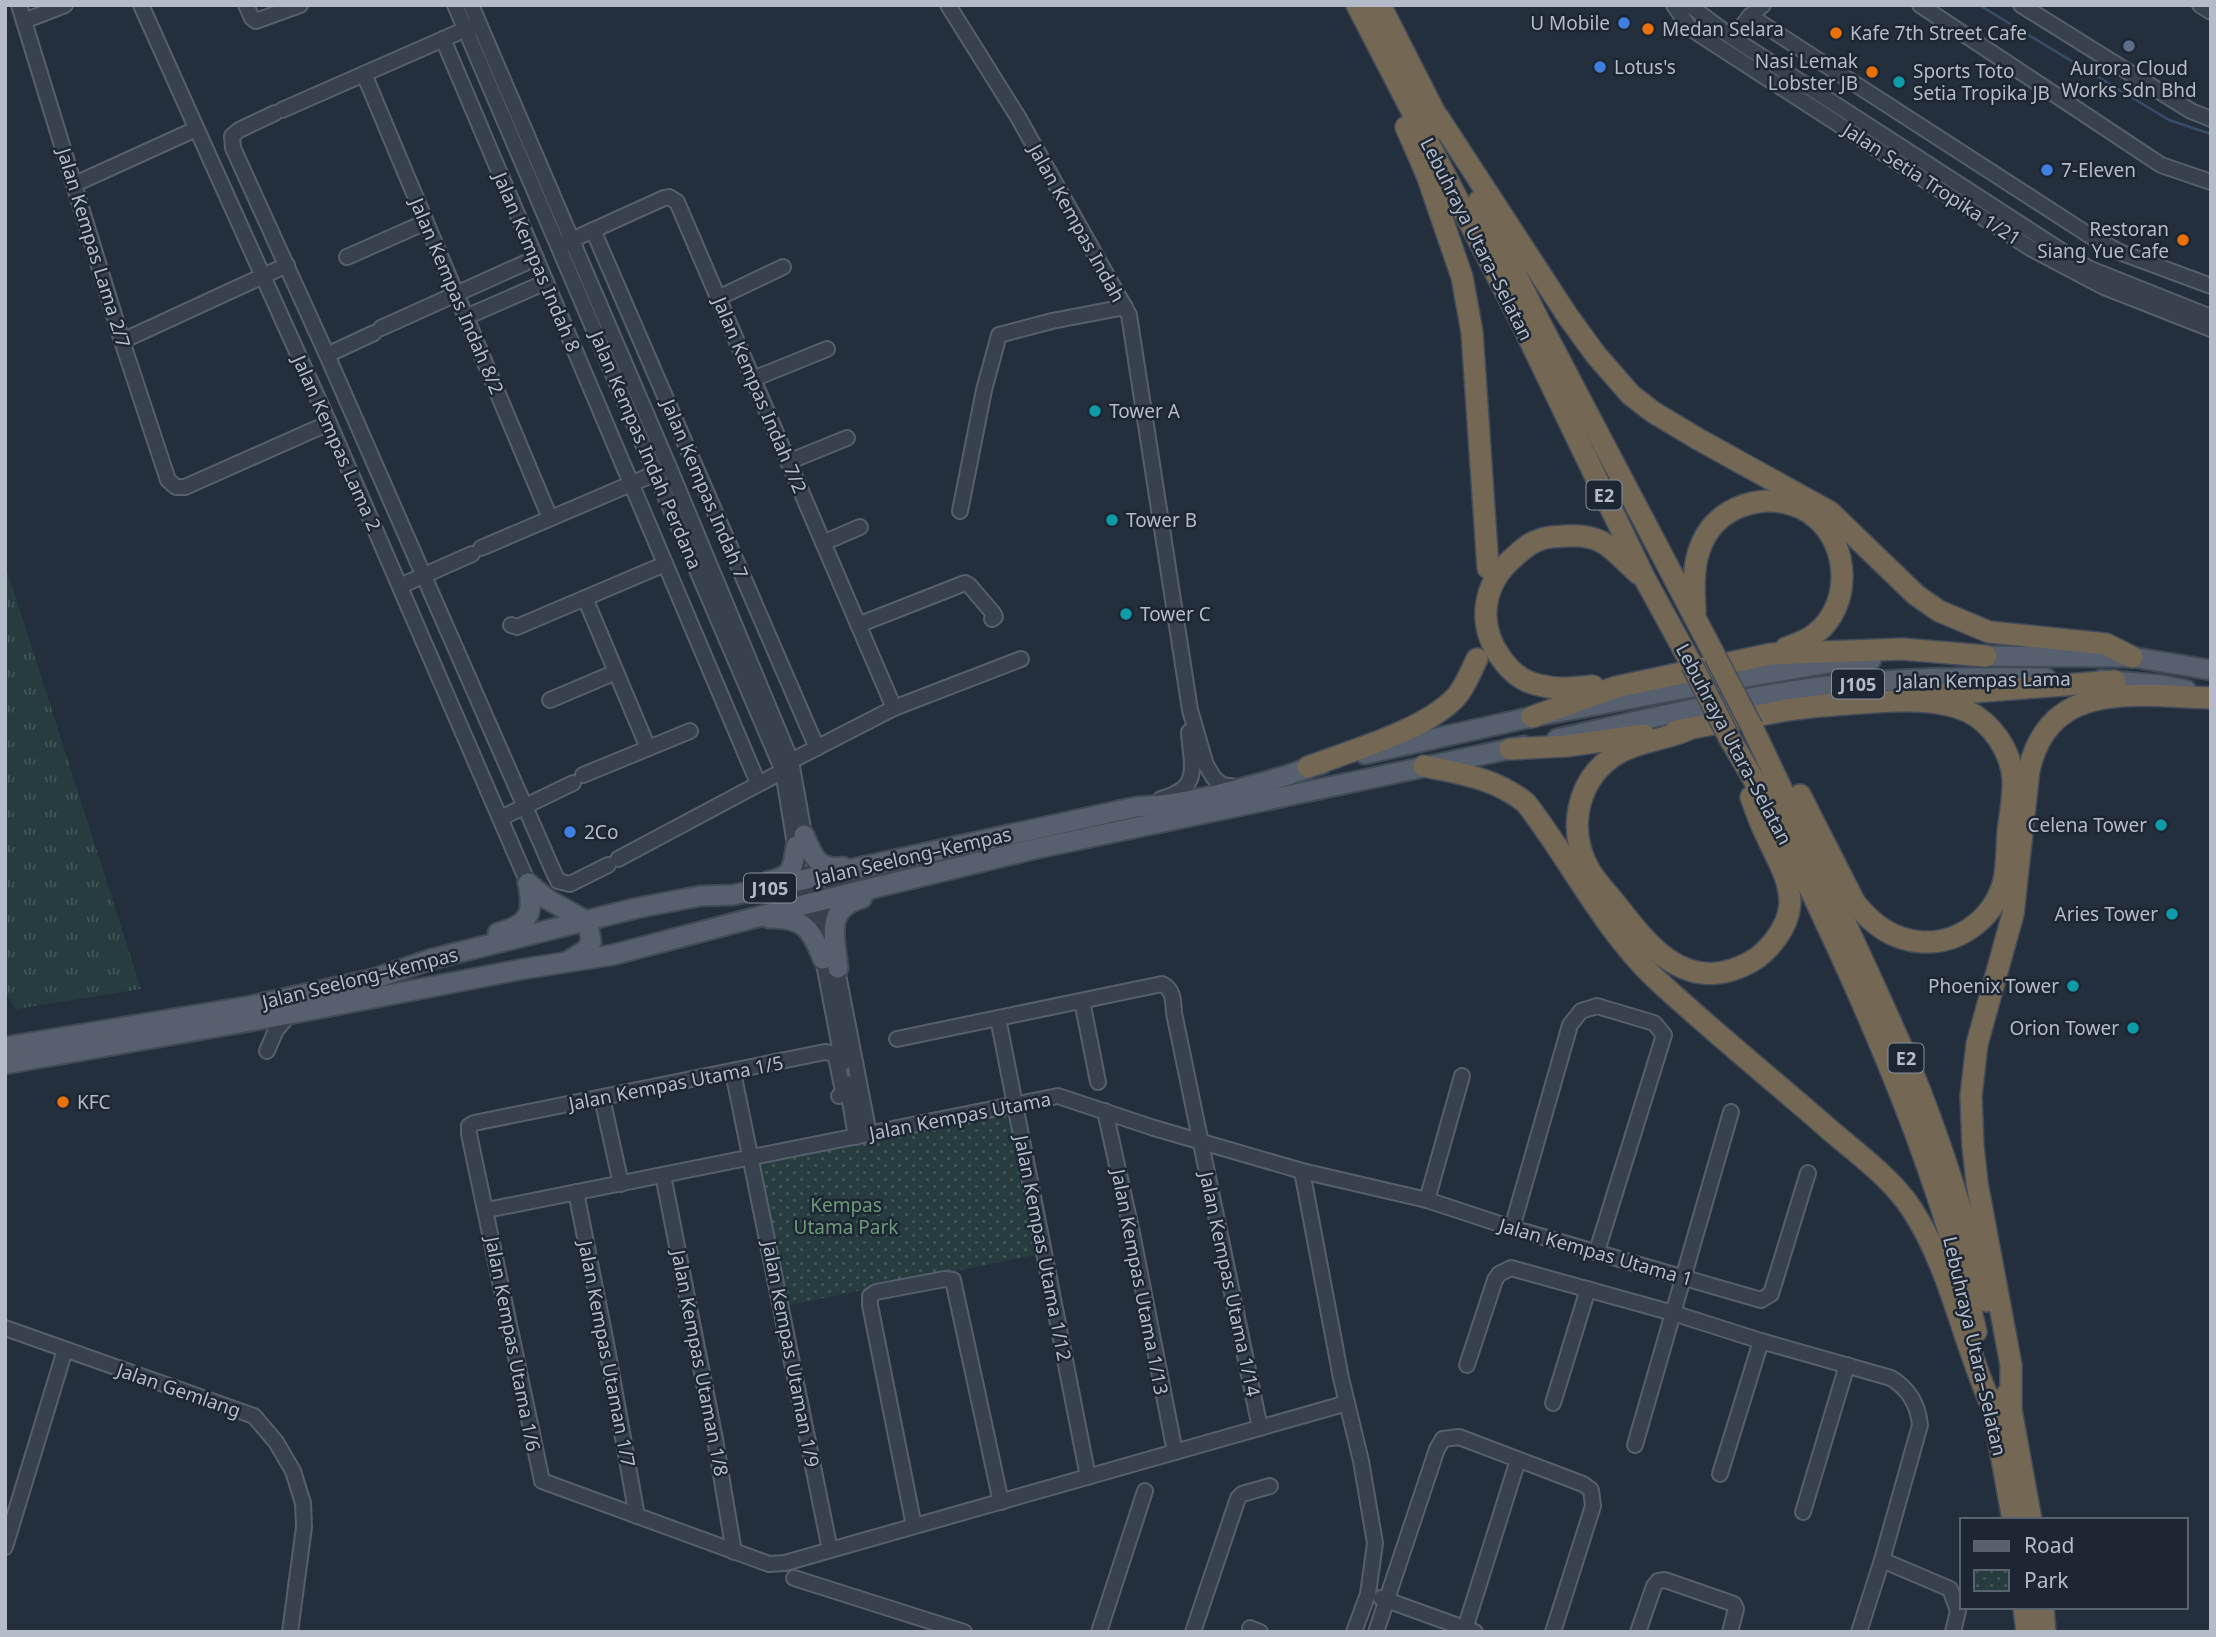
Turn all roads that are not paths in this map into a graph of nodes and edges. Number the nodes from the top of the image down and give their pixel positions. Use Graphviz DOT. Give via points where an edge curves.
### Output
graph roads {
  1 [pos="19,5"];
  2 [pos="65,5"];
  3 [pos="141,5"];
  4 [pos="246,5"];
  5 [pos="300,5"];
  6 [pos="456,5"];
  7 [pos="471,5"];
  8 [pos="948,5"];
  9 [pos="1356,5"];
  10 [pos="1380,5"];
  11 [pos="1674,5"];
  12 [pos="1689,5"];
  13 [pos="1763,5"];
  14 [pos="1920,5"];
  15 [pos="2021,5"];
  16 [pos="2200,5"];
  17 [pos="2211,12"];
  18 [pos="1750,16"];
  19 [pos="24,21"];
  20 [pos="473,26"];
  21 [pos="1733,38"];
  22 [pos="443,39"];
  23 [pos="365,74"];
  24 [pos="1437,117"];
  25 [pos="2211,119"];
  26 [pos="196,129"];
  27 [pos="1992,173"];
  28 [pos="2211,182"];
  29 [pos="75,184"];
  30 [pos="1945,192"];
  31 [pos="1979,197"];
  32 [pos="426,222"];
  33 [pos="1992,222"];
  34 [pos="593,230"];
  35 [pos="566,243"];
  36 [pos="347,257"];
  37 [pos="536,258"];
  38 [pos="286,265"];
  39 [pos="783,267"];
  40 [pos="262,276"];
  41 [pos="546,282"];
  42 [pos="2211,286"];
  43 [pos="456,294"];
  44 [pos="718,298"];
  45 [pos="1125,307"];
  46 [pos="466,317"];
  47 [pos="2211,317"];
  48 [pos="2211,329"];
  49 [pos="122,341"];
  50 [pos="827,349"];
  51 [pos="327,355"];
  52 [pos="753,379"];
  53 [pos="329,423"];
  54 [pos="847,438"];
  55 [pos="788,462"];
  56 [pos="662,470"];
  57 [pos="631,484"];
  58 [pos="960,511"];
  59 [pos="550,518"];
  60 [pos="860,527"];
  61 [pos="823,543"];
  62 [pos="665,564"];
  63 [pos="1488,568"];
  64 [pos="424,576"];
  65 [pos="1645,579"];
  66 [pos="400,586"];
  67 [pos="585,598"];
  68 [pos="1695,617"];
  69 [pos="992,619"];
  70 [pos="511,625"];
  71 [pos="858,625"];
  72 [pos="1772,654"];
  73 [pos="1986,656"];
  74 [pos="2132,657"];
  75 [pos="1021,659"];
  76 [pos="1477,659"];
  77 [pos="2211,670"];
  78 [pos="617,672"];
  79 [pos="2115,681"];
  80 [pos="1616,687"];
  81 [pos="2211,696"];
  82 [pos="550,700"];
  83 [pos="1819,706"];
  84 [pos="894,708"];
  85 [pos="1190,710"];
  86 [pos="1532,717"];
  87 [pos="1752,727"];
  88 [pos="1687,730"];
  89 [pos="690,731"];
  90 [pos="1730,739"];
  91 [pos="648,748"];
  92 [pos="817,748"];
  93 [pos="1510,749"];
  94 [pos="787,766"];
  95 [pos="1424,766"];
  96 [pos="1308,767"];
  97 [pos="758,783"];
  98 [pos="1247,786"];
  99 [pos="526,806"];
  100 [pos="1136,807"];
  101 [pos="501,818"];
  102 [pos="800,841"];
  103 [pos="1034,849"];
  104 [pos="911,855"];
  105 [pos="807,880"];
  106 [pos="528,883"];
  107 [pos="700,897"];
  108 [pos="813,902"];
  109 [pos="747,919"];
  110 [pos="588,922"];
  111 [pos="432,959"];
  112 [pos="568,961"];
  113 [pos="831,963"];
  114 [pos="1082,1001"];
  115 [pos="290,1014"];
  116 [pos="998,1018"];
  117 [pos="897,1039"];
  118 [pos="5,1047"];
  119 [pos="267,1051"];
  120 [pos="5,1064"];
  121 [pos="733,1072"];
  122 [pos="1462,1076"];
  123 [pos="1098,1082"];
  124 [pos="839,1096"];
  125 [pos="602,1098"];
  126 [pos="1016,1105"];
  127 [pos="1105,1111"];
  128 [pos="1731,1112"];
  129 [pos="474,1123"];
  130 [pos="863,1135"];
  131 [pos="1200,1140"];
  132 [pos="751,1157"];
  133 [pos="1302,1171"];
  134 [pos="1808,1173"];
  135 [pos="663,1175"];
  136 [pos="621,1184"];
  137 [pos="576,1192"];
  138 [pos="1427,1200"];
  139 [pos="487,1210"];
  140 [pos="1512,1228"];
  141 [pos="1597,1251"];
  142 [pos="1684,1277"];
  143 [pos="1588,1289"];
  144 [pos="1673,1313"];
  145 [pos="5,1328"];
  146 [pos="1761,1341"];
  147 [pos="65,1350"];
  148 [pos="1467,1365"];
  149 [pos="1847,1365"];
  150 [pos="1347,1403"];
  151 [pos="1553,1403"];
  152 [pos="2002,1408"];
  153 [pos="1260,1428"];
  154 [pos="1635,1445"];
  155 [pos="1175,1452"];
  156 [pos="1518,1460"];
  157 [pos="1720,1475"];
  158 [pos="1088,1477"];
  159 [pos="1270,1486"];
  160 [pos="1145,1491"];
  161 [pos="1001,1502"];
  162 [pos="1803,1512"];
  163 [pos="637,1516"];
  164 [pos="2013,1518"];
  165 [pos="2031,1518"];
  166 [pos="914,1526"];
  167 [pos="5,1547"];
  168 [pos="830,1550"];
  169 [pos="734,1552"];
  170 [pos="1882,1560"];
  171 [pos="794,1578"];
  172 [pos="1368,1594"];
  173 [pos="1387,1601"];
  174 [pos="2024,1609"];
  175 [pos="2043,1609"];
  176 [pos="1468,1630"];
  177 [pos="290,1632"];
  178 [pos="964,1632"];
  179 [pos="1099,1632"];
  180 [pos="1193,1632"];
  181 [pos="1354,1632"];
  182 [pos="1376,1632"];
  183 [pos="1553,1632"];
  184 [pos="1638,1632"];
  185 [pos="1730,1632"];
  186 [pos="1859,1632"];
  187 [pos="1953,1632"];
  188 [pos="2027,1632"];
  189 [pos="2046,1632"];
  1 -- 19 [label="street, Jalan Kempas Lama 2/7"];
  2 -- 19 [label="street"];
  3 -- 26 [label="street, Jalan Kempas Lama 2"];
  4 -- 5 [label="street" via="256,21"];
  6 -- 20 [label="street, Jalan Kempas Indah Perdana"];
  7 -- 20 [label="street, Jalan Kempas Indah Perdana"];
  8 -- 45 [label="street, Jalan Kempas Indah" via="1018,117"];
  9 -- 63 [label="highway" via="1427,174 1462,276 1472,332"];
  9 -- 65 [label="highway, Lebuhraya Utara–Selatan / E2" via="1521,322"];
  10 -- 24 [label="highway, Lebuhraya Utara–Selatan / E2"];
  11 -- 30 [label="street, Jalan Setia Tropika 1/21" via="1702,37"];
  12 -- 21 [label="street, Jalan Setia Tropika 1/21"];
  13 -- 18 [label="street"];
  14 -- 28 [label="street" via="2161,166"];
  15 -- 25 [label="street"];
  16 -- 17 [label="street"];
  18 -- 21 [label="street"];
  18 -- 27 [label="street"];
  19 -- 29 [label="street, Jalan Kempas Lama 2/7"];
  20 -- 22 [label="street"];
  20 -- 35 [label="street, Jalan Kempas Indah Perdana"];
  21 -- 31 [label="street, Jalan Setia Tropika 1/21"];
  22 -- 23 [label="street"];
  22 -- 37 [label="street, Jalan Kempas Indah 8"];
  23 -- 32 [label="street, Jalan Kempas Indah 8/2"];
  23 -- 38 [label="street" via="232,136"];
  24 -- 68 [label="highway, Lebuhraya Utara–Selatan / E2"];
  24 -- 74 [label="highway" via="1567,315 1615,379 1646,406 1830,512 1938,611 1989,632 2106,644"];
  26 -- 29 [label="street"];
  26 -- 40 [label="street, Jalan Kempas Lama 2"];
  27 -- 31 [label="street"];
  27 -- 42 [label="street" via="2122,253"];
  29 -- 49 [label="street, Jalan Kempas Lama 2/7"];
  30 -- 31 [label="street" via="1968,201"];
  30 -- 33 [label="street, Jalan Setia Tropika 1/21"];
  31 -- 33 [label="street" via="1979,208"];
  31 -- 47 [label="street, Jalan Setia Tropika 1/21" via="2088,268"];
  32 -- 36 [label="street"];
  32 -- 43 [label="street, Jalan Kempas Indah 8/2"];
  33 -- 48 [label="street, Jalan Setia Tropika 1/21" via="2082,277"];
  34 -- 35 [label="street, Jalan Kempas Indah 7/2"];
  34 -- 44 [label="street, Jalan Kempas Indah 7/2" via="664,198 673,199"];
  34 -- 92 [label="street, Jalan Kempas Indah 7"];
  35 -- 56 [label="street, Jalan Kempas Indah Perdana"];
  37 -- 41 [label="street, Jalan Kempas Indah 8"];
  37 -- 43 [label="street"];
  38 -- 40 [label="street"];
  38 -- 51 [label="street"];
  39 -- 44 [label="street"];
  40 -- 49 [label="street"];
  40 -- 53 [label="street, Jalan Kempas Lama 2"];
  41 -- 46 [label="street"];
  41 -- 57 [label="street, Jalan Kempas Indah 8"];
  43 -- 46 [label="street, Jalan Kempas Indah 8/2"];
  43 -- 51 [label="street"];
  44 -- 52 [label="street, Jalan Kempas Indah 7/2"];
  45 -- 58 [label="street" via="999,335"];
  45 -- 85 [label="street, Jalan Kempas Indah"];
  46 -- 59 [label="street, Jalan Kempas Indah 8/2"];
  49 -- 53 [label="street, Jalan Kempas Lama 2/7" via="165,471 176,487"];
  50 -- 52 [label="street"];
  51 -- 64 [label="street"];
  52 -- 55 [label="street, Jalan Kempas Indah 7/2"];
  53 -- 66 [label="street, Jalan Kempas Lama 2"];
  54 -- 55 [label="street"];
  55 -- 61 [label="street, Jalan Kempas Indah 7/2"];
  56 -- 57 [label="street"];
  56 -- 94 [label="street, Jalan Kempas Indah Perdana"];
  57 -- 59 [label="street"];
  57 -- 62 [label="street, Jalan Kempas Indah 8"];
  59 -- 64 [label="street"];
  60 -- 61 [label="street"];
  61 -- 71 [label="street, Jalan Kempas Indah 7/2"];
  62 -- 67 [label="street"];
  62 -- 97 [label="street, Jalan Kempas Indah 8"];
  64 -- 66 [label="street"];
  64 -- 99 [label="street"];
  65 -- 80 [label="highway" via="1602,542 1581,535 1549,537 1522,549 1506,564 1495,578 1485,606 1493,646 1521,679 1565,690"];
  65 -- 90 [label="highway, Lebuhraya Utara–Selatan / E2, bridge"];
  66 -- 101 [label="street, Jalan Kempas Lama 2"];
  67 -- 70 [label="street" via="517,627"];
  67 -- 78 [label="street"];
  68 -- 72 [label="highway" via="1695,562 1712,526 1725,514 1755,502 1796,505 1829,530 1842,565 1842,587 1838,605 1817,633"];
  68 -- 87 [label="highway, Lebuhraya Utara–Selatan / E2, bridge"];
  69 -- 71 [label="street" via="993,613 965,583"];
  71 -- 84 [label="street, Jalan Kempas Indah 7/2"];
  72 -- 73 [label="highway" via="1902,649"];
  72 -- 80 [label="highway"];
  73 -- 74 [label="main road, Jalan Kempas Lama / J105"];
  73 -- 86 [label="main road, Jalan Kempas Lama / J105" via="1828,663"];
  74 -- 77 [label="main road, Jalan Kempas Lama / J105"];
  75 -- 84 [label="street"];
  76 -- 96 [label="highway" via="1458,695 1440,712 1406,730"];
  78 -- 82 [label="street"];
  78 -- 91 [label="street"];
  79 -- 81 [label="main road, Jalan Kempas Lama / J105"];
  79 -- 83 [label="highway"];
  79 -- 93 [label="main road, Jalan Kempas Lama / J105" via="1956,677 1813,688"];
  80 -- 86 [label="highway"];
  81 -- 152 [label="highway" via="2134,696 2082,703 2059,716 2034,750 2013,914 1977,1044 1971,1096 1978,1183 2011,1365"];
  83 -- 87 [label="highway" via="1914,701 1954,706 1971,713 1998,737 2013,778 2005,876 1992,907 1966,931 1948,940 1912,941 1897,938 1867,918 1796,786"];
  83 -- 88 [label="highway"];
  84 -- 92 [label="street"];
  85 -- 98 [label="street" via="1214,778 1226,786"];
  85 -- 100 [label="street" via="1193,766 1188,785 1173,796"];
  86 -- 96 [label="main road, Jalan Seelong–Kempas / J105"];
  87 -- 152 [label="highway, Lebuhraya Utara–Selatan / E2" via="1910,1066 1992,1320"];
  88 -- 90 [label="highway" via="1614,756 1587,784 1576,826 1590,870 1639,934 1678,968 1699,973 1743,967 1760,956 1781,932 1790,904 1783,866 1769,842"];
  88 -- 93 [label="highway"];
  89 -- 91 [label="street"];
  90 -- 152 [label="highway, Lebuhraya Utara–Selatan / E2" via="1786,836 1902,1095"];
  91 -- 99 [label="street"];
  92 -- 94 [label="street"];
  93 -- 95 [label="main road, Jalan Seelong–Kempas / J105"];
  94 -- 97 [label="street"];
  94 -- 102 [label="street, Jalan Kempas Indah Perdana"];
  95 -- 103 [label="main road, Jalan Seelong–Kempas / J105"];
  95 -- 152 [label="highway" via="1496,783 1526,803 1634,957 1899,1193 1930,1244 1977,1374"];
  96 -- 98 [label="main road, Jalan Seelong–Kempas / J105"];
  97 -- 99 [label="street" via="570,884 558,881"];
  98 -- 100 [label="main road, Jalan Seelong–Kempas / J105"];
  99 -- 101 [label="street"];
  100 -- 104 [label="main road, Jalan Seelong–Kempas / J105"];
  101 -- 106 [label="street, Jalan Kempas Lama 2"];
  102 -- 104 [label="main road" via="816,861 835,869"];
  102 -- 105 [label="street, Jalan Kempas Indah Perdana"];
  102 -- 107 [label="main road" via="793,866 781,878"];
  103 -- 108 [label="main road, Jalan Seelong–Kempas / J105"];
  103 -- 113 [label="main road" via="971,874 889,891 841,908 834,924"];
  104 -- 105 [label="main road, Jalan Seelong–Kempas / J105"];
  105 -- 107 [label="main road, Jalan Seelong–Kempas / J105"];
  105 -- 108 [label="street, Jalan Kempas Indah Perdana"];
  106 -- 110 [label="main road"];
  106 -- 111 [label="main road" via="531,910 523,923"];
  107 -- 110 [label="main road, Jalan Seelong–Kempas / J105"];
  108 -- 109 [label="main road, Jalan Seelong–Kempas / J105"];
  108 -- 113 [label="street, Jalan Kempas Indah Perdana"];
  109 -- 112 [label="main road, Jalan Seelong–Kempas / J105" via="612,955"];
  109 -- 113 [label="main road" via="797,921 815,937"];
  110 -- 111 [label="main road, Jalan Seelong–Kempas / J105"];
  110 -- 112 [label="main road" via="591,943"];
  111 -- 118 [label="main road, Jalan Seelong–Kempas / J105" via="373,979 250,1006"];
  112 -- 115 [label="main road, Jalan Seelong–Kempas / J105"];
  113 -- 130 [label="street"];
  113 -- 130 [label="street" via="835,1030"];
  114 -- 116 [label="street"];
  114 -- 123 [label="street"];
  114 -- 131 [label="street, Jalan Kempas Utama 1/14" via="1161,984 1167,987 1173,995"];
  115 -- 119 [label="street"];
  115 -- 120 [label="main road, Jalan Seelong–Kempas / J105"];
  116 -- 117 [label="street"];
  116 -- 126 [label="street, Jalan Kempas Utama 1/12"];
  121 -- 124 [label="street, Jalan Kempas Utama 1/5" via="831,1052 843,1091"];
  121 -- 125 [label="street, Jalan Kempas Utama 1/5"];
  121 -- 132 [label="street, Jalan Kempas Utaman 1/9"];
  122 -- 138 [label="street"];
  125 -- 129 [label="street, Jalan Kempas Utama 1/5"];
  125 -- 136 [label="street"];
  126 -- 127 [label="street, Jalan Kempas Utama" via="1058,1096"];
  126 -- 130 [label="street, Jalan Kempas Utama"];
  126 -- 158 [label="street, Jalan Kempas Utama 1/12"];
  127 -- 131 [label="street, Jalan Kempas Utama"];
  127 -- 155 [label="street, Jalan Kempas Utama 1/13"];
  128 -- 142 [label="street"];
  129 -- 139 [label="street, Jalan Kempas Utama 1/6" via="469,1134"];
  130 -- 132 [label="street, Jalan Kempas Utama"];
  131 -- 133 [label="street, Jalan Kempas Utama"];
  131 -- 153 [label="street, Jalan Kempas Utama 1/14"];
  132 -- 135 [label="street, Jalan Kempas Utama"];
  132 -- 168 [label="street, Jalan Kempas Utaman 1/9"];
  133 -- 138 [label="street, Jalan Kempas Utama"];
  133 -- 150 [label="street"];
  134 -- 142 [label="street, Jalan Kempas Utama 1" via="1771,1294 1761,1300"];
  135 -- 136 [label="street, Jalan Kempas Utama"];
  135 -- 169 [label="street, Jalan Kempas Utaman 1/8"];
  136 -- 137 [label="street, Jalan Kempas Utama"];
  137 -- 139 [label="street, Jalan Kempas Utama"];
  137 -- 163 [label="street, Jalan Kempas Utaman 1/7"];
  138 -- 140 [label="street, Jalan Kempas Utama 1"];
  139 -- 163 [label="street, Jalan Kempas Utama 1/6" via="540,1477 546,1484"];
  140 -- 141 [label="street, Jalan Kempas Utama 1"];
  140 -- 141 [label="street" via="1570,1026 1581,1011 1607,1008 1654,1023 1664,1035"];
  141 -- 142 [label="street, Jalan Kempas Utama 1"];
  142 -- 144 [label="street"];
  143 -- 144 [label="street"];
  143 -- 148 [label="street" via="1518,1269 1505,1270 1495,1280"];
  143 -- 151 [label="street"];
  144 -- 146 [label="street"];
  144 -- 154 [label="street"];
  145 -- 147 [label="street, Jalan Gemlang"];
  146 -- 149 [label="street"];
  146 -- 157 [label="street"];
  147 -- 167 [label="street"];
  147 -- 177 [label="street, Jalan Gemlang" via="254,1416 265,1427 293,1471 303,1503"];
  149 -- 162 [label="street"];
  149 -- 170 [label="street" via="1901,1385 1915,1405 1920,1425"];
  150 -- 153 [label="street"];
  150 -- 172 [label="street" via="1375,1543"];
  152 -- 164 [label="highway, Lebuhraya Utara–Selatan / E2"];
  152 -- 165 [label="highway, Lebuhraya Utara–Selatan / E2"];
  153 -- 155 [label="street"];
  155 -- 158 [label="street"];
  156 -- 173 [label="street" via="1459,1437 1443,1438"];
  156 -- 176 [label="street"];
  156 -- 183 [label="street" via="1591,1490 1592,1506"];
  158 -- 161 [label="street"];
  159 -- 180 [label="street" via="1238,1498"];
  160 -- 179 [label="street"];
  161 -- 166 [label="street"];
  161 -- 166 [label="street" via="953,1280 876,1292 870,1296 870,1305"];
  163 -- 169 [label="street"];
  166 -- 168 [label="street"];
  168 -- 169 [label="street" via="769,1564"];
  170 -- 186 [label="street"];
  170 -- 187 [label="street" via="1950,1589 1958,1611"];
  171 -- 178 [label="street"];
  172 -- 173 [label="street"];
  172 -- 181 [label="street"];
  173 -- 176 [label="street"];
  173 -- 182 [label="street"];
  174 -- 188 [label="highway"];
  175 -- 189 [label="highway"];
  184 -- 185 [label="street" via="1654,1586 1665,1580 1734,1604"];
}
